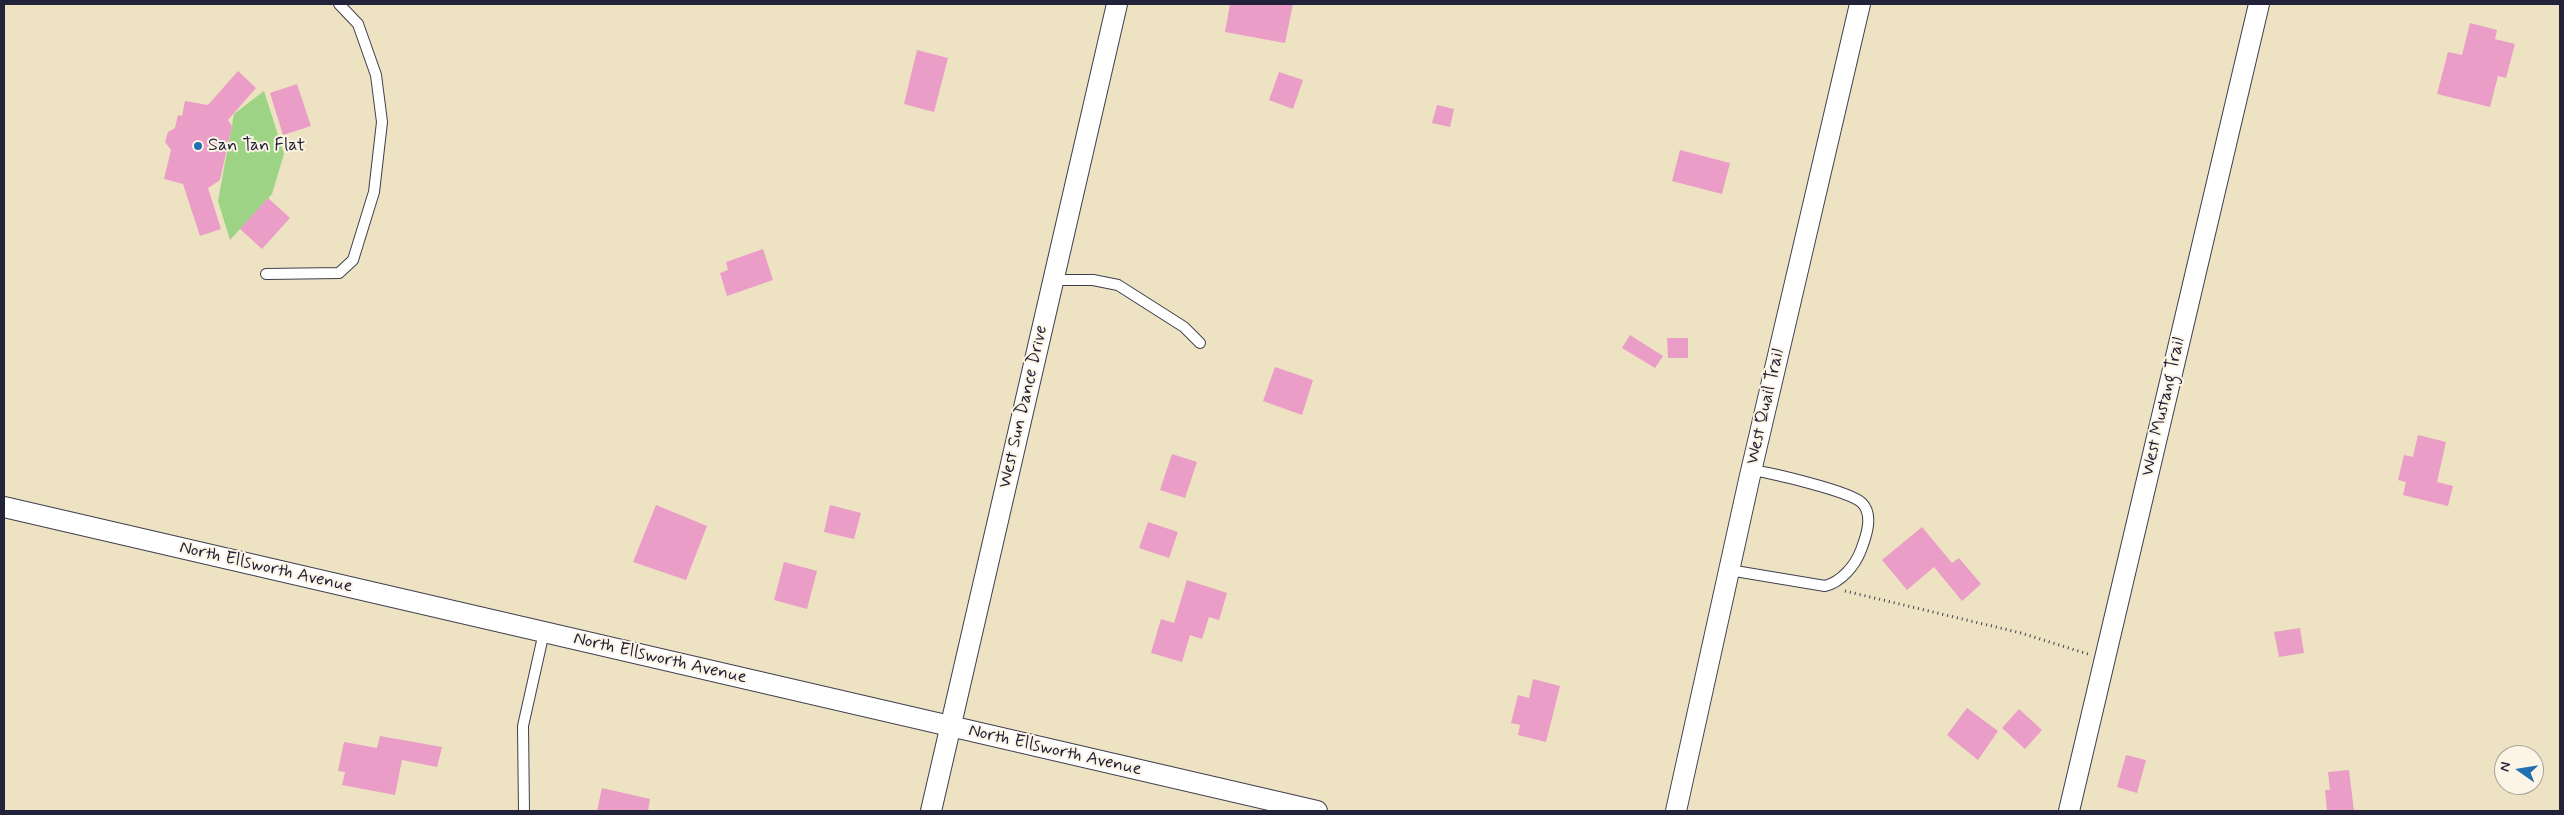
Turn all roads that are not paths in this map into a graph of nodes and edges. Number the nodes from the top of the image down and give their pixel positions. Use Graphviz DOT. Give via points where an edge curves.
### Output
graph roads {
  1 [pos="339,4"];
  2 [pos="1117,4"];
  3 [pos="1860,4"];
  4 [pos="2259,4"];
  5 [pos="266,274"];
  6 [pos="1054,280"];
  7 [pos="1200,343"];
  8 [pos="1752,470"];
  9 [pos="4,507"];
  10 [pos="1729,570"];
  11 [pos="544,632"];
  12 [pos="951,727"];
  13 [pos="524,811"];
  14 [pos="931,811"];
  15 [pos="1317,811"];
  16 [pos="1676,811"];
  17 [pos="2069,811"];
  1 -- 5 [label="lane" via="358,24 376,75 382,122 374,192 353,260 340,273"];
  2 -- 6 [label="street, West Sun Dance Drive"];
  3 -- 8 [label="street, West Quail Trail"];
  4 -- 17 [label="street, West Mustang Trail"];
  6 -- 7 [label="lane" via="1092,280 1118,285 1184,326"];
  6 -- 12 [label="street, West Sun Dance Drive"];
  8 -- 10 [label="street, West Quail Trail"];
  8 -- 10 [label="lane" via="1780,475 1862,502 1868,532 1856,563 1833,584 1824,586"];
  9 -- 11 [label="street, North Ellsworth Avenue"];
  10 -- 16 [label="street, West Quail Trail"];
  11 -- 12 [label="street, North Ellsworth Avenue"];
  11 -- 13 [label="lane" via="523,726"];
  12 -- 14 [label="street, West Sun Dance Drive"];
  12 -- 15 [label="street, North Ellsworth Avenue"];
}
